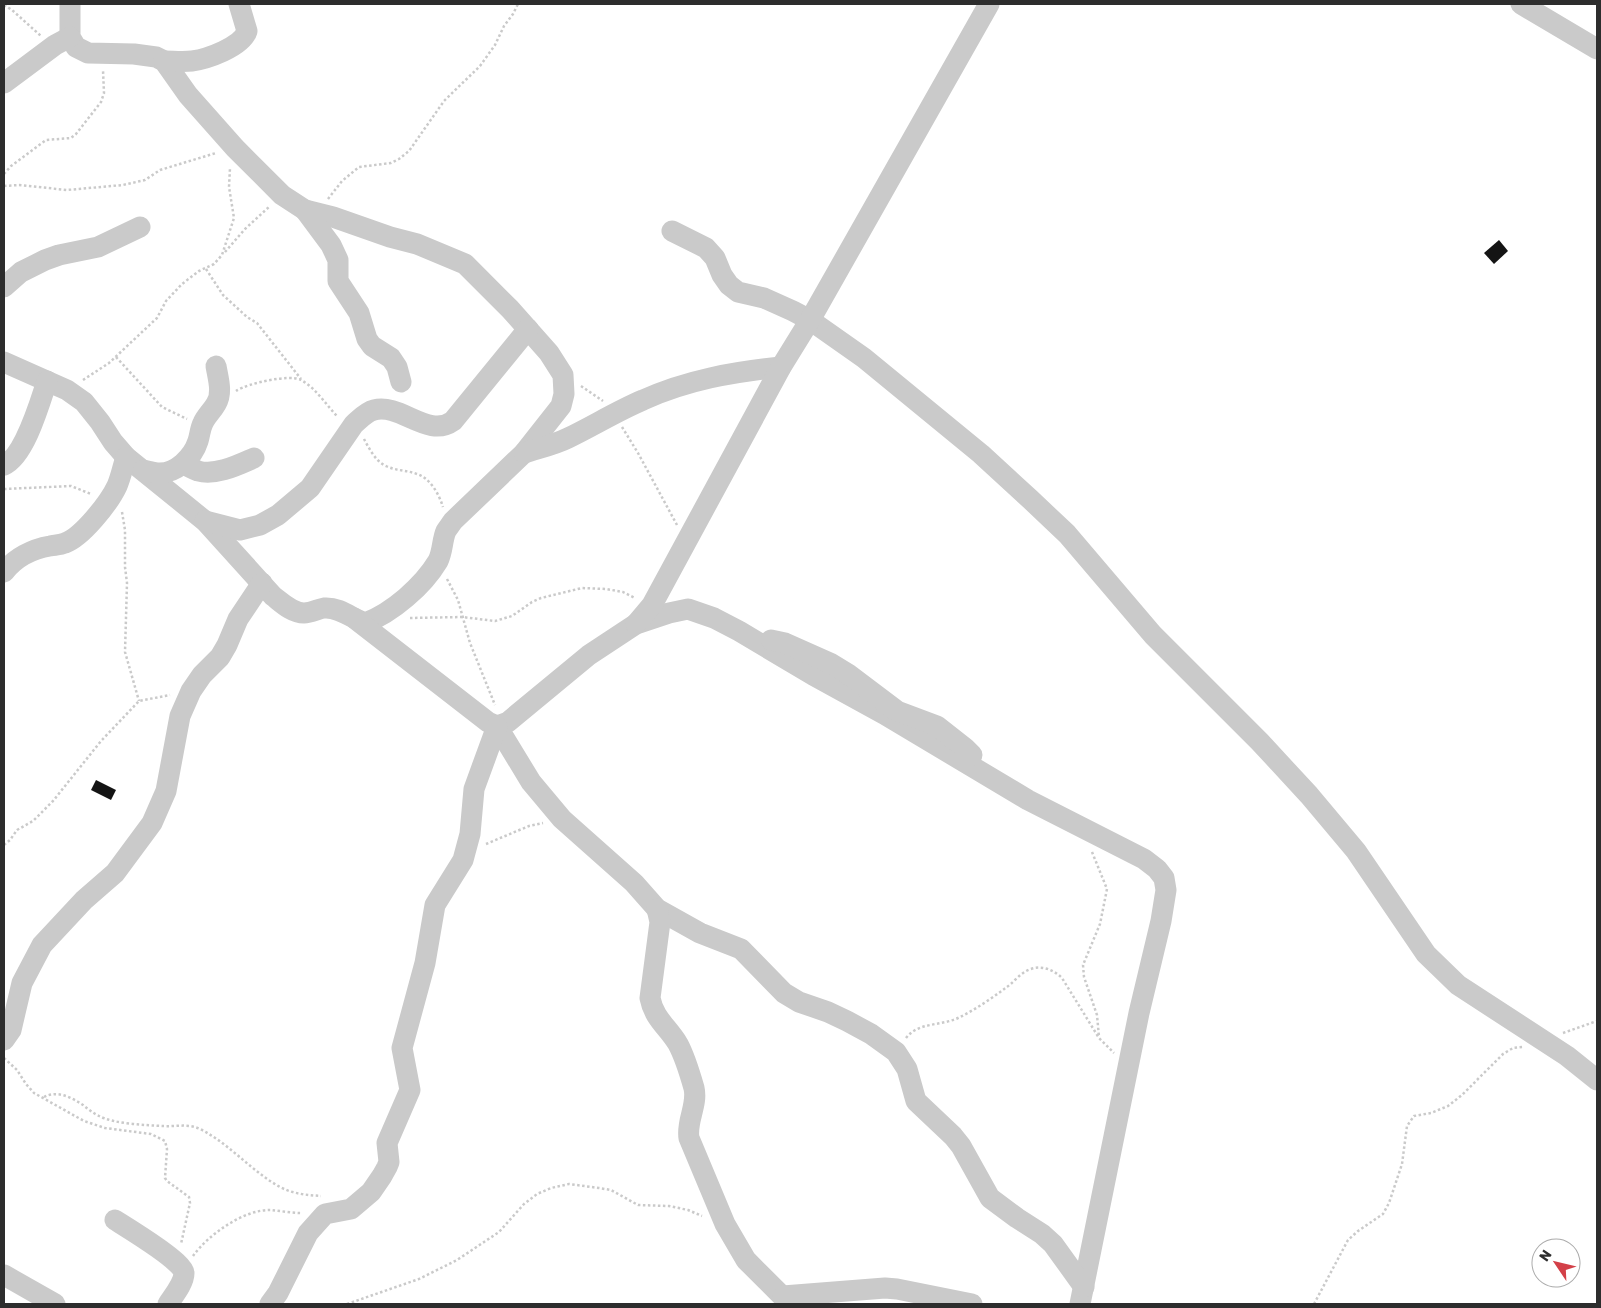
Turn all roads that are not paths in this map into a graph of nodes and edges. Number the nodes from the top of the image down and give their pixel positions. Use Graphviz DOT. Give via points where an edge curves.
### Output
graph roads {
  1 [pos="70,4"];
  2 [pos="239,4"];
  3 [pos="989,4"];
  4 [pos="1521,4"];
  5 [pos="62,41"];
  6 [pos="1597,49"];
  7 [pos="164,61"];
  8 [pos="4,84"];
  9 [pos="305,210"];
  10 [pos="140,226"];
  11 [pos="672,231"];
  12 [pos="4,287"];
  13 [pos="810,320"];
  14 [pos="528,328"];
  15 [pos="4,362"];
  16 [pos="216,366"];
  17 [pos="780,366"];
  18 [pos="47,381"];
  19 [pos="401,382"];
  20 [pos="524,453"];
  21 [pos="126,457"];
  22 [pos="254,458"];
  23 [pos="183,464"];
  24 [pos="4,465"];
  25 [pos="143,470"];
  26 [pos="205,521"];
  27 [pos="4,572"];
  28 [pos="262,583"];
  29 [pos="652,605"];
  30 [pos="688,609"];
  31 [pos="354,618"];
  32 [pos="636,624"];
  33 [pos="502,724"];
  34 [pos="657,909"];
  35 [pos="4,1040"];
  36 [pos="1597,1080"];
  37 [pos="116,1220"];
  38 [pos="4,1275"];
  39 [pos="1082,1296"];
  40 [pos="787,1300"];
  41 [pos="56,1304"];
  42 [pos="168,1304"];
  43 [pos="270,1304"];
  44 [pos="972,1304"];
  1 -- 5 [label="street"];
  2 -- 7 [label="street" via="247,31 243,40 211,56 192,61"];
  3 -- 13 [label="street"];
  4 -- 6 [label="street"];
  5 -- 7 [label="street" via="81,51 140,55"];
  5 -- 8 [label="street"];
  7 -- 9 [label="street" via="188,95 235,148 282,195"];
  9 -- 14 [label="street" via="417,244 465,264"];
  9 -- 19 [label="street" via="331,245 338,260 338,281 359,313 367,339 390,358 397,367"];
  10 -- 12 [label="street" via="98,247 45,260 21,272"];
  11 -- 13 [label="street" via="706,248 729,285 738,292 777,303"];
  13 -- 17 [label="street"];
  13 -- 36 [label="street" via="864,358 928,410 1066,534 1153,635 1309,795 1356,851 1426,954 1458,985 1567,1056"];
  14 -- 20 [label="street" via="563,375 564,394 561,406"];
  14 -- 26 [label="street" via="447,425 437,427 406,415 373,410 354,424 310,488 278,515 260,525 240,530"];
  15 -- 18 [label="street"];
  16 -- 23 [label="street" via="220,390 216,404 206,417 192,454"];
  17 -- 20 [label="street" via="703,379 645,399 562,441"];
  17 -- 29 [label="street"];
  18 -- 21 [label="street" via="84,402"];
  18 -- 24 [label="street" via="28,434 10,462"];
  20 -- 31 [label="street" via="461,513 446,531 438,560 394,608 365,623"];
  21 -- 25 [label="street"];
  21 -- 27 [label="street" via="111,494 86,528 63,544 26,554"];
  22 -- 23 [label="street" via="208,472"];
  23 -- 25 [label="street" via="159,474"];
  25 -- 26 [label="street"];
  26 -- 28 [label="street"];
  28 -- 31 [label="street" via="273,596 295,611 304,613 327,608"];
  28 -- 35 [label="street" via="238,620 220,657 191,692 180,716 166,791 152,823 115,873 84,900 42,945 22,983 11,1030"];
  29 -- 30 [label="street"];
  29 -- 32 [label="street"];
  30 -- 32 [label="street"];
  30 -- 39 [label="street" via="739,631 1028,800 1144,859 1164,878 1166,890 1161,921"];
  31 -- 33 [label="street" via="488,722"];
  32 -- 33 [label="street" via="589,655"];
  33 -- 34 [label="street" via="531,782 562,819 634,883"];
  33 -- 43 [label="street" via="474,789 470,834 463,860 434,905 425,962 402,1048 410,1090 387,1143 387,1167 371,1192 351,1209 327,1205 302,1242"];
  34 -- 39 [label="street" via="700,933 741,949 784,993 847,1021 896,1052 907,1069 916,1101 957,1141 990,1198 1048,1239 1061,1254"];
  34 -- 40 [label="street" via="660,922 650,998 652,1008 678,1044 695,1090 689,1138 725,1224 746,1260"];
  37 -- 42 [label="street" via="181,1268 179,1288"];
  38 -- 41 [label="street"];
  40 -- 44 [label="street" via="886,1288"];
}
